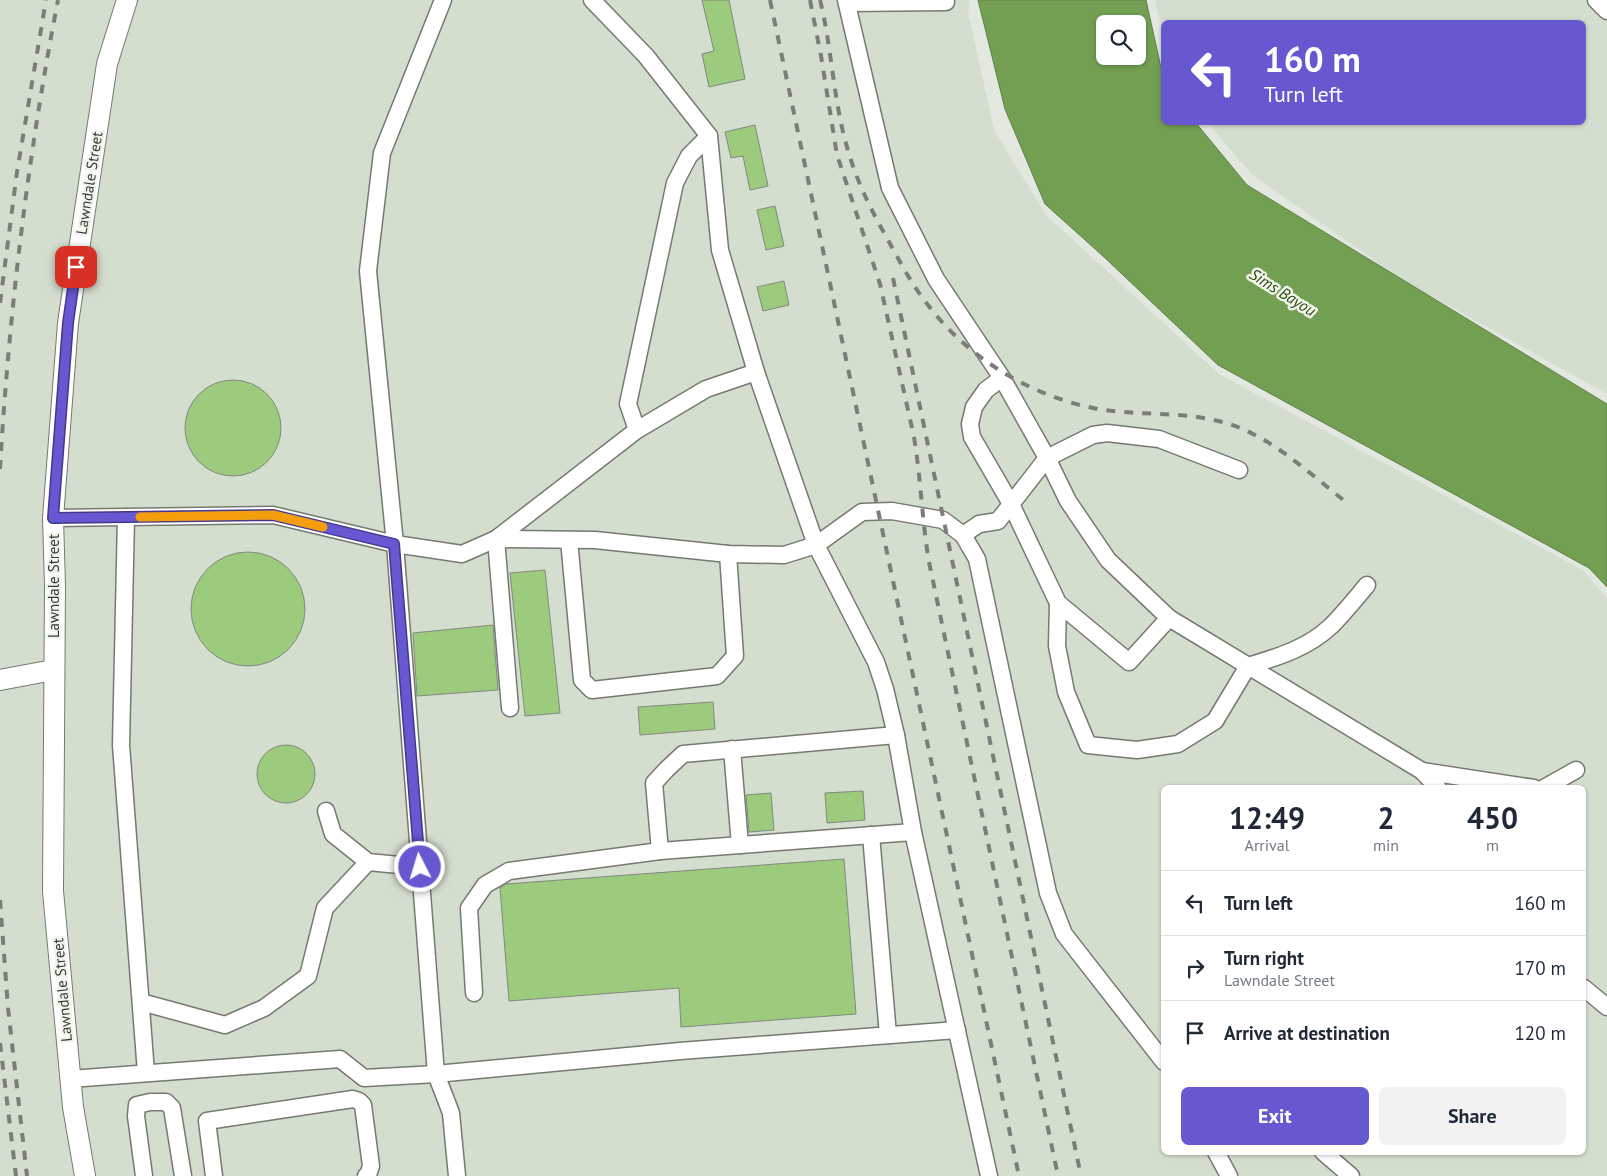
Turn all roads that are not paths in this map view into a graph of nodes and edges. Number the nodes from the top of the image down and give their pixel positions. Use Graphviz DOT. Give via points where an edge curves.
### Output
graph roads {
  1 [pos="127,0"];
  2 [pos="443,0"];
  3 [pos="592,0"];
  4 [pos="1596,0"];
  5 [pos="846,2"];
  6 [pos="946,2"];
  7 [pos="1607,11"];
  8 [pos="709,136"];
  9 [pos="756,372"];
  10 [pos="1002,378"];
  11 [pos="637,430"];
  12 [pos="1047,458"];
  13 [pos="1239,470"];
  14 [pos="1011,504"];
  15 [pos="126,517"];
  16 [pos="53,518"];
  17 [pos="964,535"];
  18 [pos="496,539"];
  19 [pos="569,540"];
  20 [pos="394,544"];
  21 [pos="816,545"];
  22 [pos="728,554"];
  23 [pos="1367,584"];
  24 [pos="1058,603"];
  25 [pos="1169,618"];
  26 [pos="1248,666"];
  27 [pos="53,670"];
  28 [pos="0,680"];
  29 [pos="510,708"];
  30 [pos="896,735"];
  31 [pos="732,749"];
  32 [pos="1576,770"];
  33 [pos="1422,771"];
  34 [pos="1435,785"];
  35 [pos="1514,785"];
  36 [pos="1549,785"];
  37 [pos="326,811"];
  38 [pos="913,832"];
  39 [pos="871,835"];
  40 [pos="740,845"];
  41 [pos="660,851"];
  42 [pos="368,862"];
  43 [pos="420,867"];
  44 [pos="1586,990"];
  45 [pos="474,993"];
  46 [pos="141,1002"];
  47 [pos="1607,1007"];
  48 [pos="957,1030"];
  49 [pos="888,1035"];
  50 [pos="1161,1058"];
  51 [pos="146,1073"];
  52 [pos="436,1074"];
  53 [pos="70,1079"];
  54 [pos="1218,1155"];
  55 [pos="1326,1155"];
  56 [pos="85,1176"];
  57 [pos="144,1176"];
  58 [pos="183,1176"];
  59 [pos="214,1176"];
  60 [pos="366,1176"];
  61 [pos="457,1176"];
  62 [pos="989,1176"];
  63 [pos="1229,1176"];
  64 [pos="1351,1176"];
  1 -- 16 [label="main road, Lawndale Street" via="107,64 68,323"];
  2 -- 20 [label="lane" via="382,153 368,271"];
  3 -- 8 [label="lane" via="646,56"];
  4 -- 7 [label="lane"];
  5 -- 6 [label="lane"];
  5 -- 10 [label="lane" via="890,188 936,279"];
  8 -- 9 [label="lane" via="720,250"];
  8 -- 11 [label="lane" via="689,156 676,183 628,404"];
  9 -- 11 [label="lane" via="706,389"];
  9 -- 21 [label="lane"];
  10 -- 12 [label="lane"];
  10 -- 14 [label="lane" via="986,390 974,407 970,424 972,437"];
  11 -- 18 [label="lane"];
  12 -- 13 [label="lane" via="1086,437 1107,433 1159,439"];
  12 -- 14 [label="lane"];
  12 -- 25 [label="lane" via="1068,501 1108,560"];
  14 -- 17 [label="lane" via="998,520 979,524"];
  14 -- 24 [label="lane"];
  15 -- 16 [label="lane"];
  15 -- 20 [label="lane" via="273,515"];
  15 -- 46 [label="lane" via="121,745"];
  16 -- 27 [label="main road, Lawndale Street"];
  17 -- 21 [label="lane" via="943,520 892,511 862,512"];
  17 -- 50 [label="lane" via="977,559 1048,893 1064,934"];
  18 -- 19 [label="lane"];
  18 -- 20 [label="lane" via="462,554"];
  18 -- 29 [label="lane"];
  19 -- 22 [label="lane"];
  19 -- 22 [label="lane" via="582,680 592,690 717,676 735,656"];
  20 -- 43 [label="lane"];
  21 -- 22 [label="lane" via="784,556"];
  21 -- 30 [label="lane" via="876,662"];
  23 -- 26 [label="lane" via="1331,626 1302,647"];
  24 -- 25 [label="lane" via="1129,662"];
  24 -- 26 [label="lane" via="1057,646 1066,692 1088,745 1137,750 1178,744 1215,721"];
  25 -- 26 [label="lane"];
  26 -- 33 [label="lane"];
  27 -- 28 [label="main road"];
  27 -- 53 [label="main road, Lawndale Street" via="53,891"];
  30 -- 31 [label="lane"];
  30 -- 38 [label="lane"];
  31 -- 40 [label="lane"];
  31 -- 41 [label="lane" via="684,754 654,783"];
  32 -- 36 [label="lane"];
  33 -- 34 [label="lane"];
  33 -- 35 [label="lane"];
  37 -- 42 [label="lane" via="333,834"];
  38 -- 39 [label="lane"];
  38 -- 48 [label="lane"];
  39 -- 40 [label="lane"];
  39 -- 49 [label="lane"];
  40 -- 41 [label="lane"];
  41 -- 45 [label="lane" via="510,871 485,885 469,908"];
  42 -- 43 [label="lane"];
  42 -- 46 [label="lane" via="325,908 308,976 264,1008 225,1025"];
  43 -- 52 [label="lane"];
  44 -- 47 [label="lane"];
  46 -- 51 [label="lane"];
  48 -- 49 [label="lane"];
  48 -- 62 [label="lane"];
  49 -- 52 [label="lane"];
  51 -- 52 [label="lane" via="340,1058 364,1078"];
  51 -- 53 [label="lane"];
  52 -- 61 [label="lane" via="451,1113"];
  53 -- 56 [label="main road, Lawndale Street"];
  54 -- 63 [label="lane"];
  55 -- 64 [label="lane"];
  57 -- 58 [label="lane" via="136,1116 137,1105 150,1102 166,1102 172,1108"];
  59 -- 60 [label="lane" via="207,1121 353,1099 364,1105 371,1166"];
}
